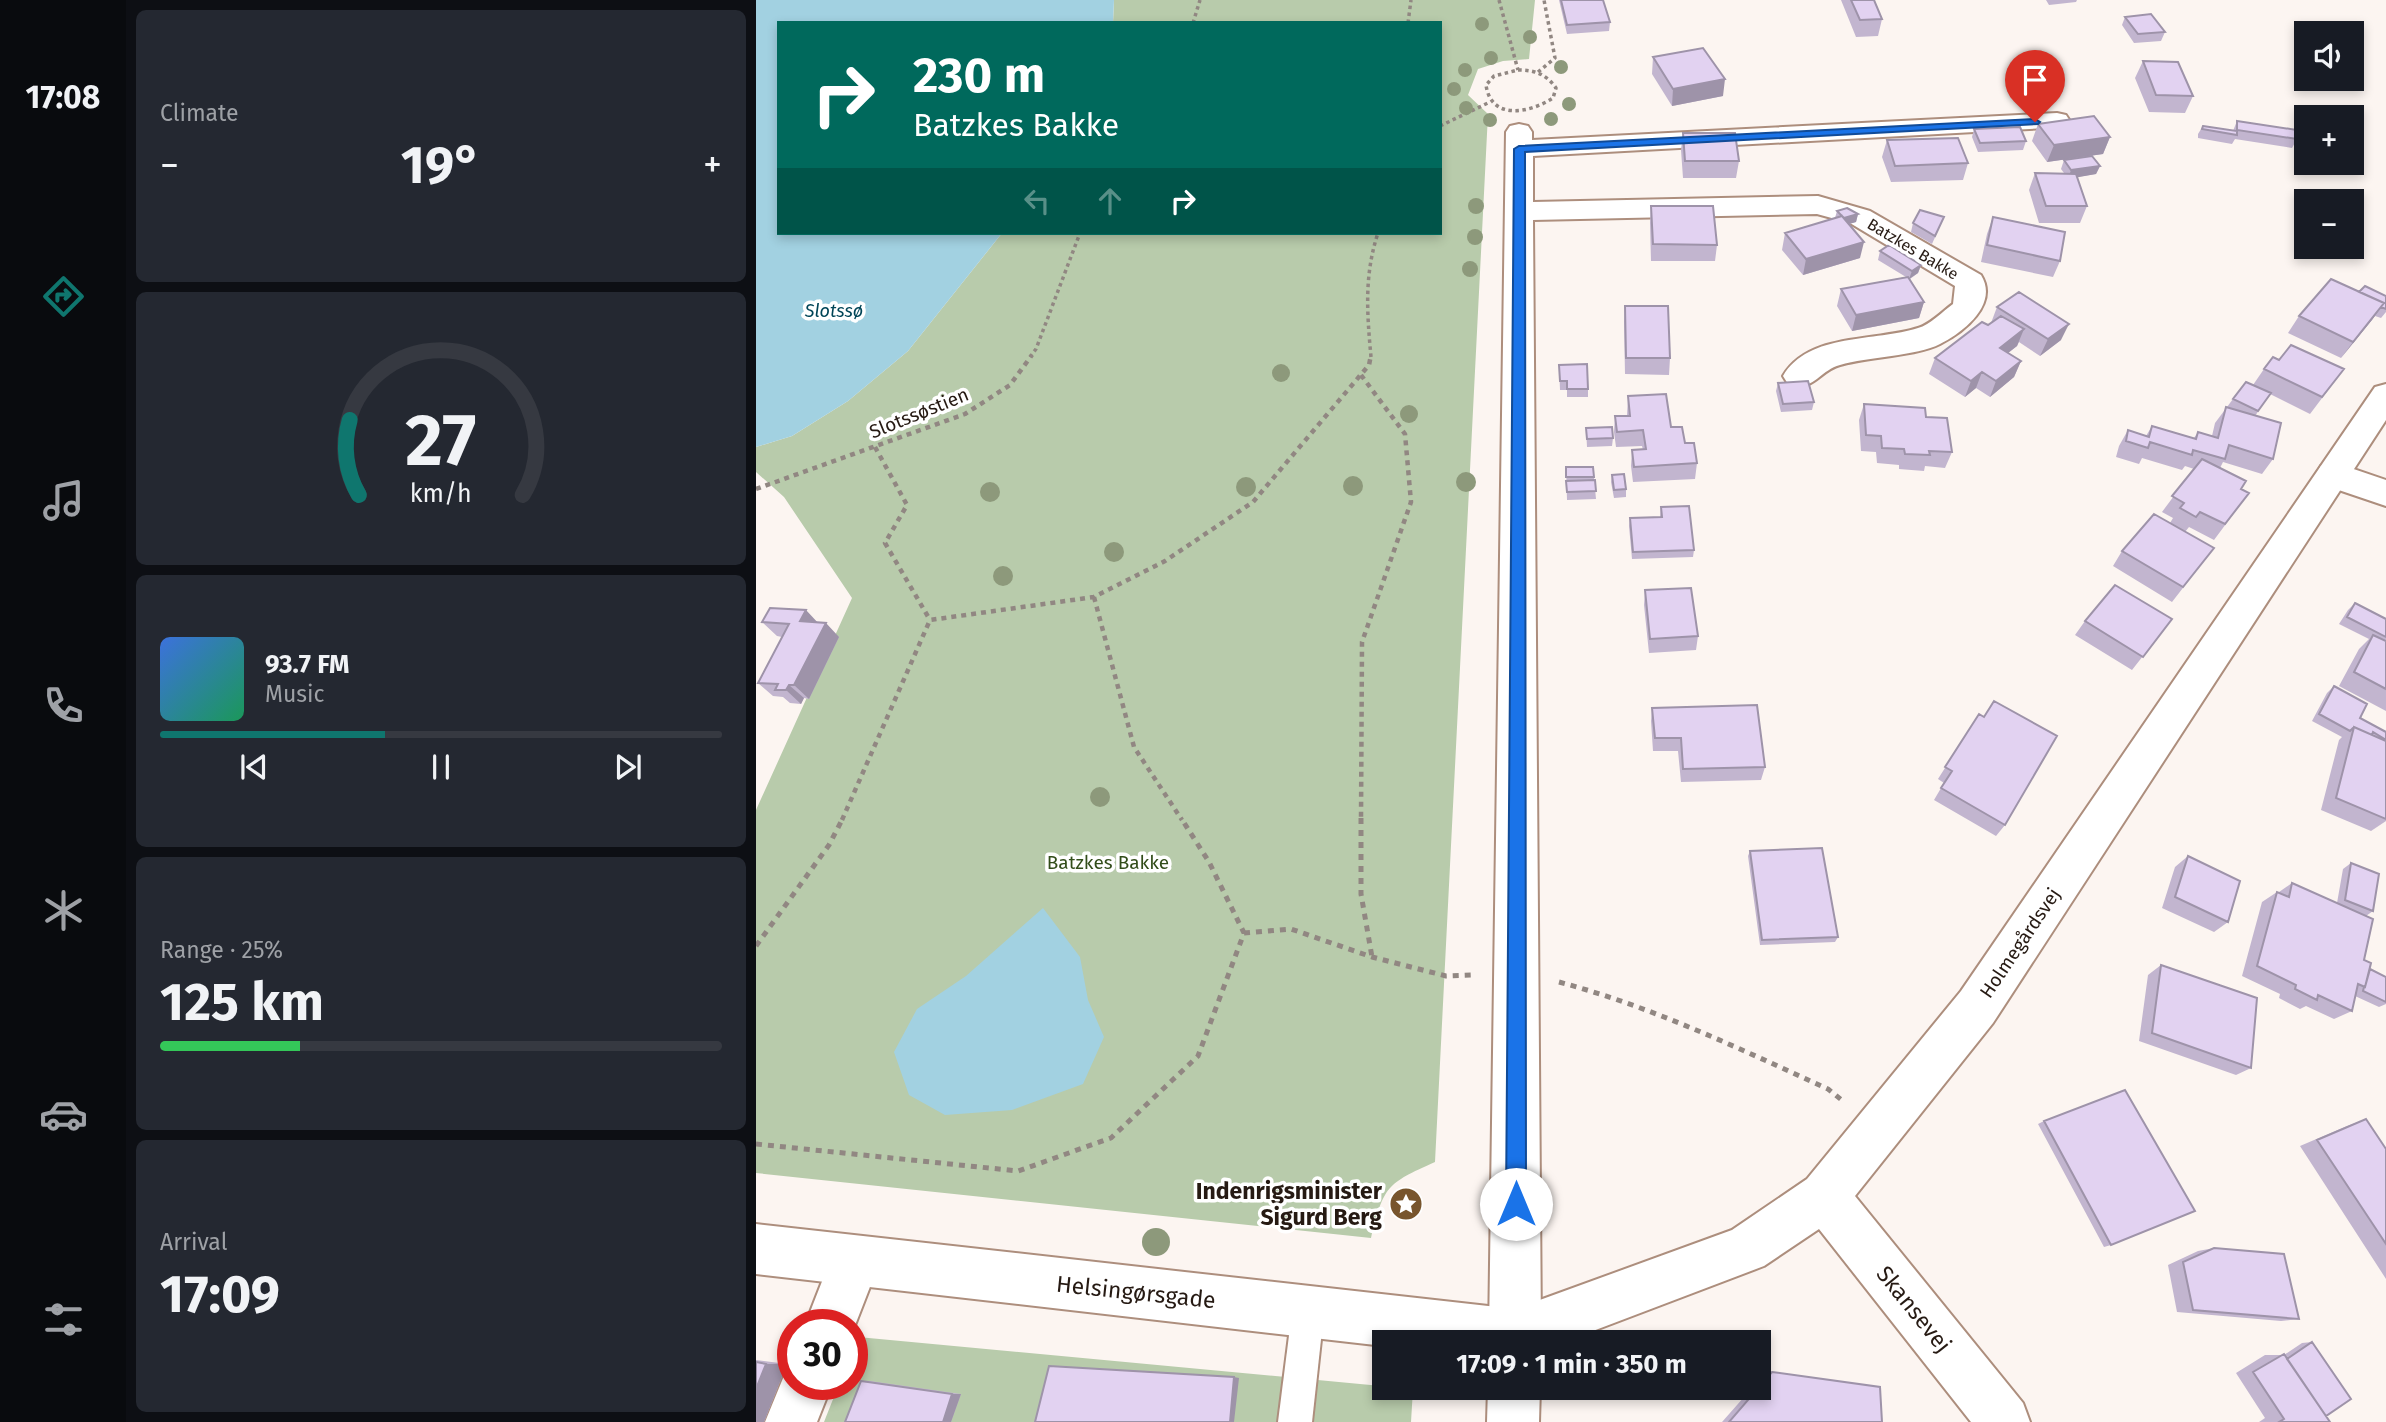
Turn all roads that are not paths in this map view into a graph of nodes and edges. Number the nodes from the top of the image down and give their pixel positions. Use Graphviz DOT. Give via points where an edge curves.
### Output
graph roads {
  1 [pos="2057,121"];
  2 [pos="1519,211"];
  3 [pos="1799,376"];
  4 [pos="2386,395"];
  5 [pos="2333,475"];
  6 [pos="2386,493"];
  7 [pos="1824,1196"];
  8 [pos="756,1249"];
  9 [pos="855,1261"];
  10 [pos="836,1309"];
  11 [pos="1308,1312"];
  12 [pos="1446,1330"];
  13 [pos="1515,1330"];
  14 [pos="1538,1330"];
  15 [pos="800,1400"];
  16 [pos="1514,1400"];
  17 [pos="792,1422"];
  18 [pos="1295,1422"];
  19 [pos="1513,1422"];
  20 [pos="2004,1422"];
  1 -- 2 [label="street" via="1519,140"];
  2 -- 3 [label="street, Batzkes Bakke" via="1818,205 1860,217 1970,282 1968,308 1929,337 1828,356"];
  2 -- 13 [label="street"];
  4 -- 5 [label="street, Holmegårdsvej"];
  5 -- 6 [label="street"];
  5 -- 7 [label="street, Holmegårdsvej" via="1977,1007"];
  7 -- 14 [label="street, Holmegårdsvej" via="1747,1249"];
  7 -- 20 [label="street, Skansevej"];
  8 -- 9 [label="street, Helsingørsgade"];
  9 -- 10 [label="street"];
  9 -- 11 [label="street, Helsingørsgade"];
  11 -- 12 [label="street, Helsingørsgade"];
  11 -- 18 [label="lane"];
  15 -- 17 [label="street"];
  16 -- 19 [label="street"];
}
